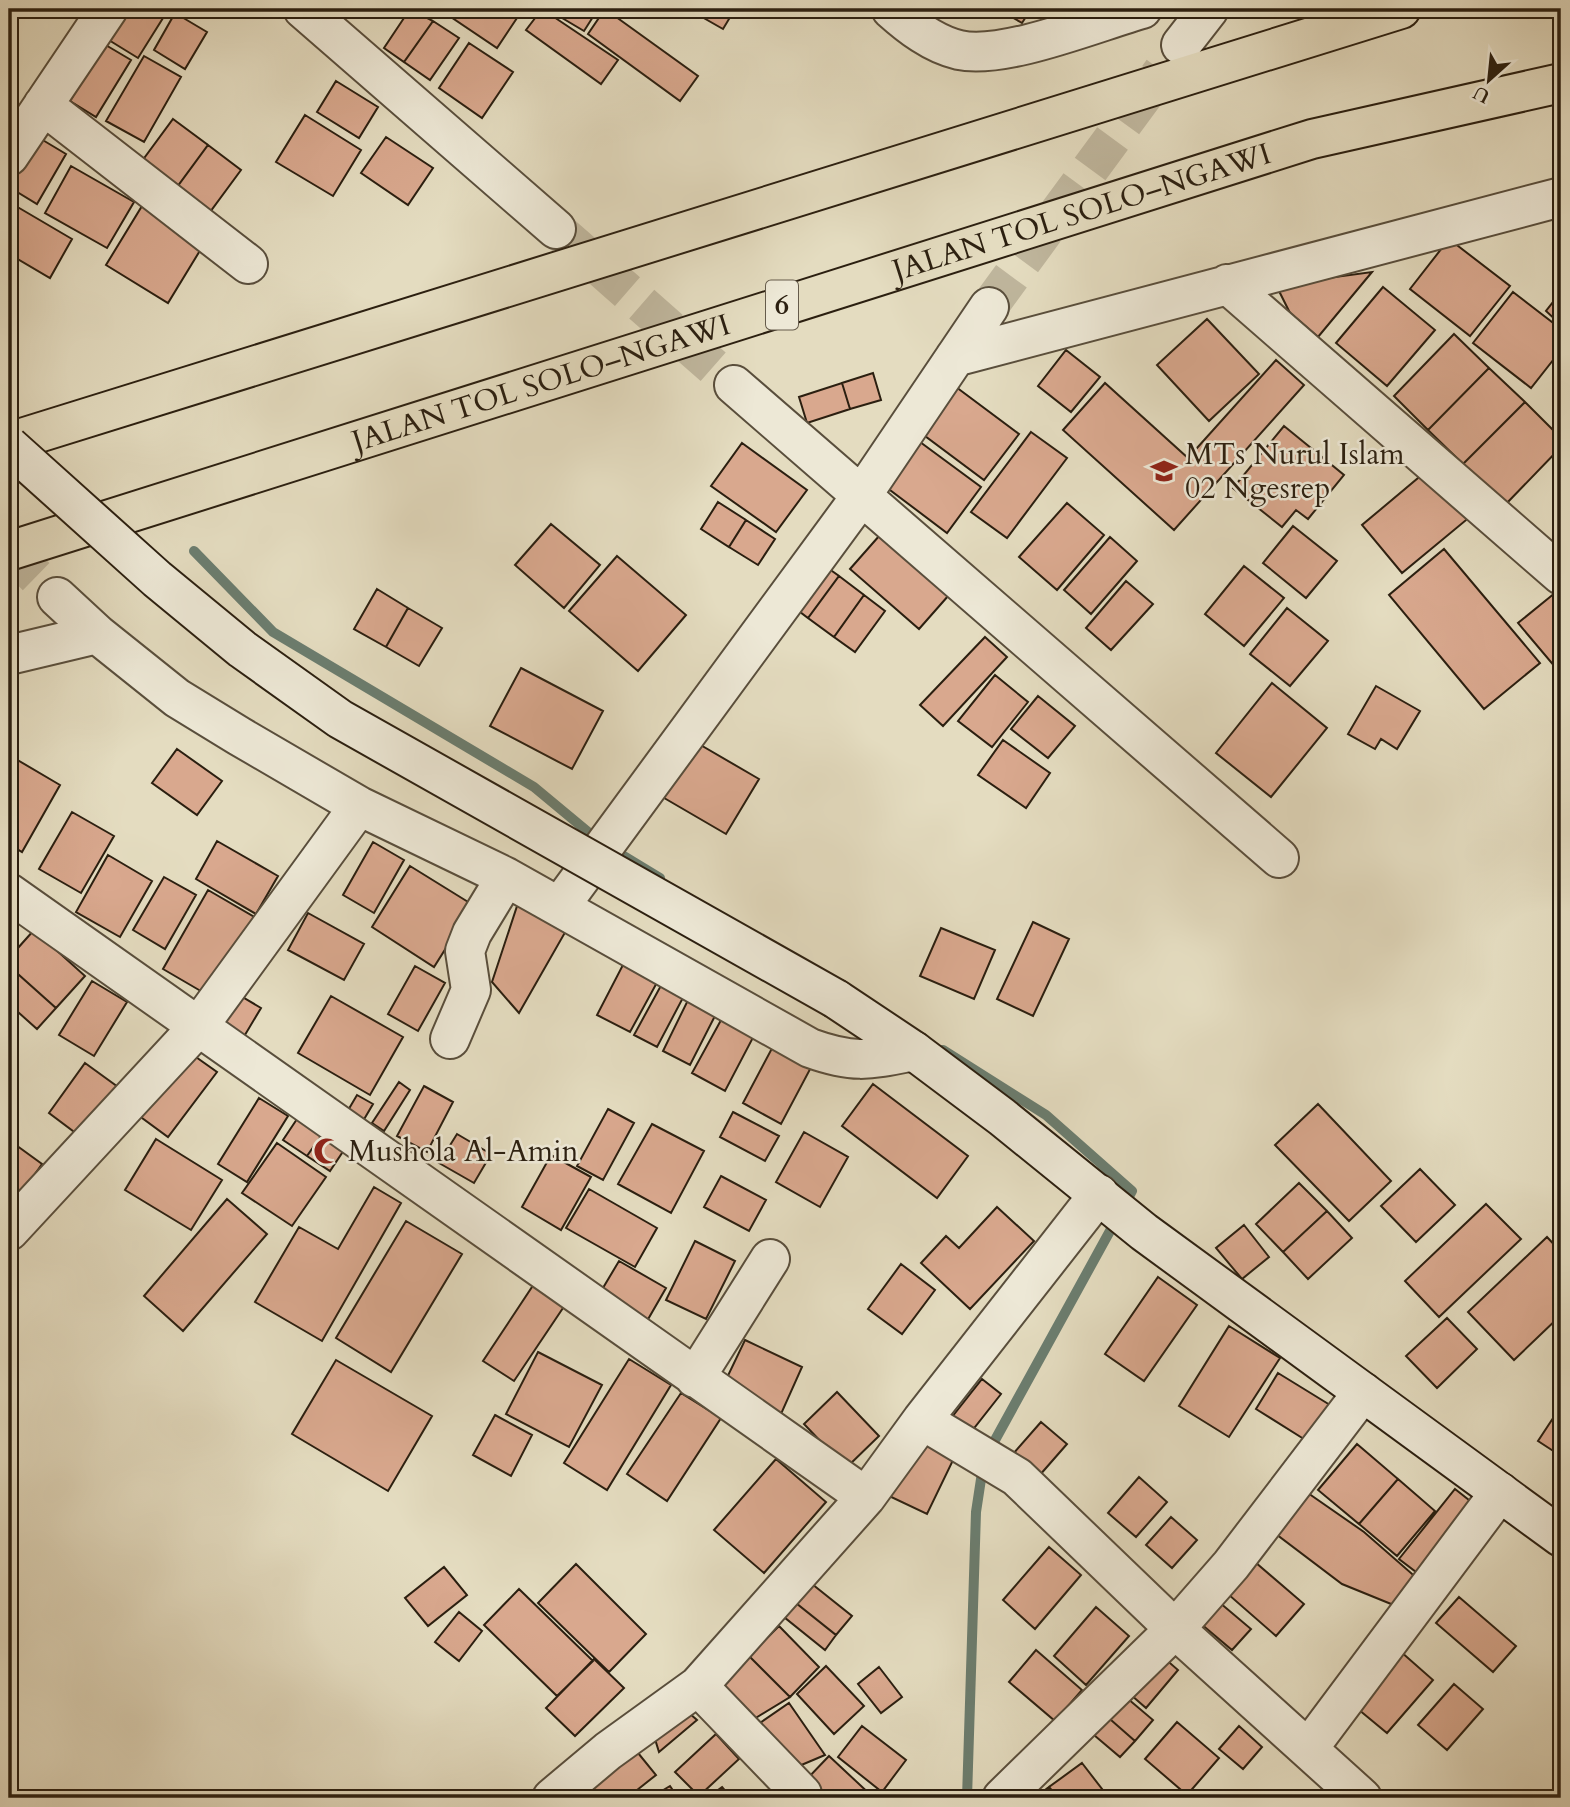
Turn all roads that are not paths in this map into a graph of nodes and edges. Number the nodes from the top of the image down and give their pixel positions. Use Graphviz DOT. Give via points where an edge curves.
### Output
graph roads {
  1 [pos="107,9"];
  2 [pos="303,9"];
  3 [pos="891,9"];
  4 [pos="1142,9"];
  5 [pos="1209,9"];
  6 [pos="1401,9"];
  7 [pos="1181,45"];
  8 [pos="1561,83"];
  9 [pos="43,105"];
  10 [pos="9,156"];
  11 [pos="1561,197"];
  12 [pos="556,229"];
  13 [pos="248,264"];
  14 [pos="1227,284"];
  15 [pos="989,307"];
  16 [pos="955,358"];
  17 [pos="734,384"];
  18 [pos="9,444"];
  19 [pos="862,495"];
  20 [pos="9,551"];
  21 [pos="1561,575"];
  22 [pos="57,597"];
  23 [pos="97,634"];
  24 [pos="9,655"];
  25 [pos="359,806"];
  26 [pos="1279,858"];
  27 [pos="506,877"];
  28 [pos="9,893"];
  29 [pos="560,906"];
  30 [pos="198,1027"];
  31 [pos="450,1040"];
  32 [pos="914,1051"];
  33 [pos="1105,1200"];
  34 [pos="9,1231"];
  35 [pos="769,1259"];
  36 [pos="695,1378"];
  37 [pos="1363,1392"];
  38 [pos="922,1420"];
  39 [pos="1500,1492"];
  40 [pos="866,1497"];
  41 [pos="1561,1537"];
  42 [pos="1175,1629"];
  43 [pos="698,1686"];
  44 [pos="1308,1749"];
  45 [pos="802,1794"];
  46 [pos="552,1798"];
  47 [pos="1002,1798"];
  48 [pos="1362,1798"];
  1 -- 9 [label="street"];
  2 -- 12 [label="street"];
  3 -- 4 [label="street" via="934,41 980,52"];
  5 -- 7 [label="street"];
  6 -- 18 [label="highway"];
  8 -- 20 [label="highway, JALAN TOL SOLO–NGAWI / 6" via="1312,139"];
  9 -- 10 [label="street"];
  9 -- 13 [label="street"];
  11 -- 14 [label="street"];
  14 -- 16 [label="street"];
  14 -- 21 [label="street"];
  15 -- 16 [label="street"];
  16 -- 19 [label="street"];
  17 -- 19 [label="street"];
  18 -- 32 [label="street, bridge" via="157,579 242,649 340,719 836,999"];
  19 -- 26 [label="street"];
  19 -- 29 [label="street"];
  22 -- 23 [label="street"];
  23 -- 24 [label="street"];
  23 -- 25 [label="street" via="177,698"];
  25 -- 27 [label="street"];
  25 -- 30 [label="street"];
  27 -- 29 [label="street"];
  27 -- 31 [label="street" via="465,951 471,990"];
  28 -- 30 [label="street"];
  29 -- 32 [label="street" via="810,1048 863,1061"];
  30 -- 34 [label="street"];
  30 -- 36 [label="street"];
  32 -- 33 [label="street"];
  33 -- 37 [label="street"];
  33 -- 38 [label="street"];
  35 -- 36 [label="street"];
  36 -- 40 [label="street"];
  37 -- 39 [label="street"];
  37 -- 42 [label="street" via="1231,1565"];
  38 -- 40 [label="street"];
  38 -- 42 [label="street" via="1017,1477"];
  39 -- 41 [label="street"];
  39 -- 44 [label="street"];
  40 -- 43 [label="street"];
  42 -- 44 [label="street"];
  42 -- 47 [label="street"];
  43 -- 45 [label="street"];
  43 -- 46 [label="street"];
  44 -- 48 [label="street"];
}
